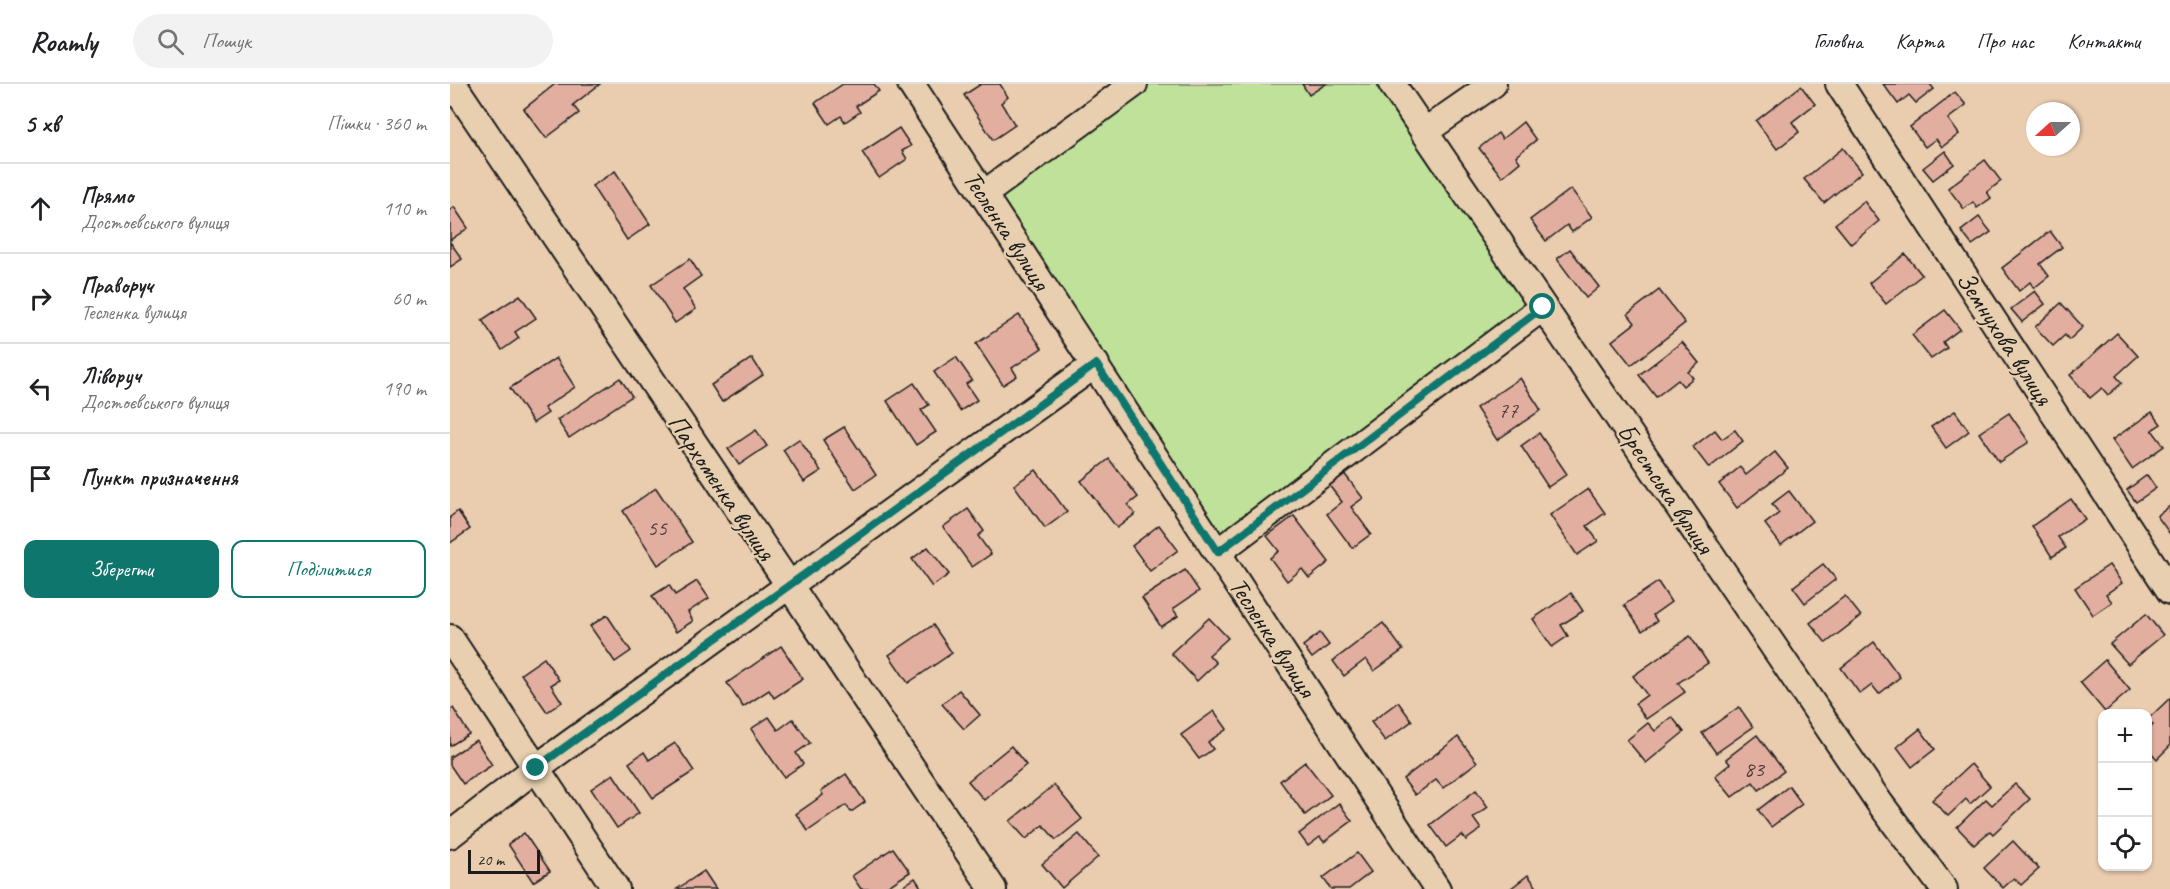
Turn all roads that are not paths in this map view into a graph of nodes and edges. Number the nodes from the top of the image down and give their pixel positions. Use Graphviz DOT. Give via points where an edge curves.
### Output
graph roads {
  1 [pos="453,84"];
  2 [pos="911,84"];
  3 [pos="1134,84"];
  4 [pos="1392,84"];
  5 [pos="1493,84"];
  6 [pos="1839,84"];
  7 [pos="1424,132"];
  8 [pos="984,194"];
  9 [pos="1543,307"];
  10 [pos="1096,364"];
  11 [pos="1218,552"];
  12 [pos="788,587"];
  13 [pos="2170,591"];
  14 [pos="450,638"];
  15 [pos="536,768"];
  16 [pos="450,836"];
  17 [pos="616,889"];
  18 [pos="993,889"];
  19 [pos="1437,889"];
  20 [pos="1944,889"];
  1 -- 12 [label="street, Пархоменка вулиця"];
  2 -- 8 [label="street, Тесленка вулиця"];
  3 -- 8 [label="street"];
  4 -- 7 [label="street, Брестська вулиця"];
  5 -- 7 [label="street"];
  6 -- 13 [label="street, Земнухова вулиця"];
  7 -- 9 [label="street, Брестська вулиця"];
  8 -- 10 [label="street, Тесленка вулиця"];
  9 -- 11 [label="street"];
  9 -- 20 [label="street, Брестська вулиця" via="1879,802"];
  10 -- 11 [label="street, Тесленка вулиця"];
  10 -- 12 [label="street"];
  11 -- 19 [label="street, Тесленка вулиця"];
  12 -- 15 [label="street"];
  12 -- 18 [label="street, Пархоменка вулиця"];
  14 -- 15 [label="street"];
  15 -- 16 [label="street"];
  15 -- 17 [label="street"];
}
